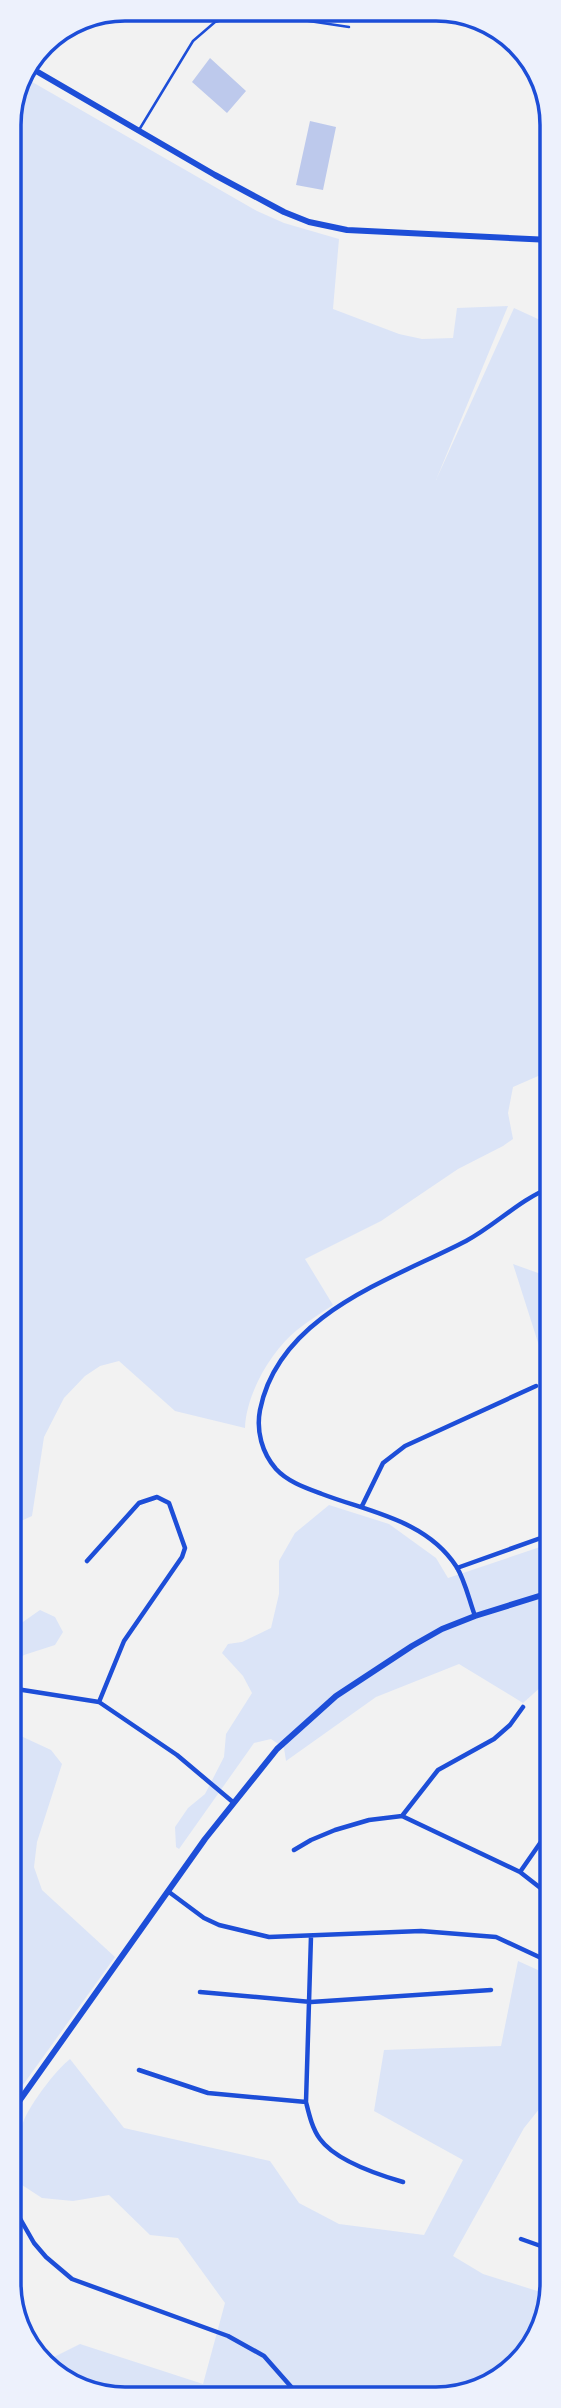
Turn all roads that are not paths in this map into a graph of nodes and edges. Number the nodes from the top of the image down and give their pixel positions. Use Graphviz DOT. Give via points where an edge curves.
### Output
graph roads {
  1 [pos="218,21"];
  2 [pos="309,21"];
  3 [pos="349,27"];
  4 [pos="36,71"];
  5 [pos="139,130"];
  6 [pos="540,239"];
  7 [pos="540,1193"];
  8 [pos="536,1386"];
  9 [pos="362,1506"];
  10 [pos="540,1538"];
  11 [pos="86,1561"];
  12 [pos="457,1568"];
  13 [pos="540,1596"];
  14 [pos="475,1616"];
  15 [pos="21,1690"];
  16 [pos="99,1702"];
  17 [pos="523,1707"];
  18 [pos="234,1803"];
  19 [pos="402,1816"];
  20 [pos="540,1843"];
  21 [pos="294,1850"];
  22 [pos="520,1872"];
  23 [pos="540,1888"];
  24 [pos="169,1892"];
  25 [pos="310,1936"];
  26 [pos="540,1957"];
  27 [pos="491,1990"];
  28 [pos="200,1992"];
  29 [pos="310,2002"];
  30 [pos="139,2070"];
  31 [pos="21,2099"];
  32 [pos="306,2102"];
  33 [pos="403,2182"];
  34 [pos="21,2224"];
  35 [pos="521,2239"];
  36 [pos="540,2245"];
  37 [pos="291,2387"];
  1 -- 5 [label="lane" via="192,41"];
  2 -- 3 [label="lane"];
  4 -- 5 [label="main road"];
  5 -- 6 [label="main road" via="259,199 309,222 347,230"];
  7 -- 9 [label="street" via="468,1240 320,1319 280,1361 263,1395 259,1415 258,1434 269,1459 299,1485"];
  8 -- 9 [label="street" via="405,1446 383,1463"];
  9 -- 12 [label="street" via="412,1528 449,1556"];
  10 -- 12 [label="street"];
  11 -- 16 [label="street" via="139,1503 157,1497 169,1503 184,1548 182,1557 124,1641"];
  12 -- 14 [label="street"];
  13 -- 14 [label="main road"];
  14 -- 18 [label="main road" via="412,1646 336,1696 277,1749"];
  15 -- 16 [label="street"];
  16 -- 18 [label="street" via="188,1763"];
  17 -- 19 [label="street" via="494,1739 438,1770"];
  18 -- 24 [label="main road"];
  19 -- 21 [label="street" via="335,1830"];
  19 -- 22 [label="street"];
  20 -- 22 [label="street"];
  22 -- 23 [label="street"];
  24 -- 25 [label="street" via="219,1926 269,1937"];
  24 -- 31 [label="main road"];
  25 -- 26 [label="street" via="421,1931 496,1937"];
  25 -- 29 [label="street"];
  27 -- 29 [label="street"];
  28 -- 29 [label="street"];
  29 -- 32 [label="street"];
  30 -- 32 [label="street" via="208,2094"];
  32 -- 33 [label="street" via="313,2126 327,2147"];
  34 -- 37 [label="street" via="46,2257 72,2279 228,2336 264,2356"];
  35 -- 36 [label="street"];
}
